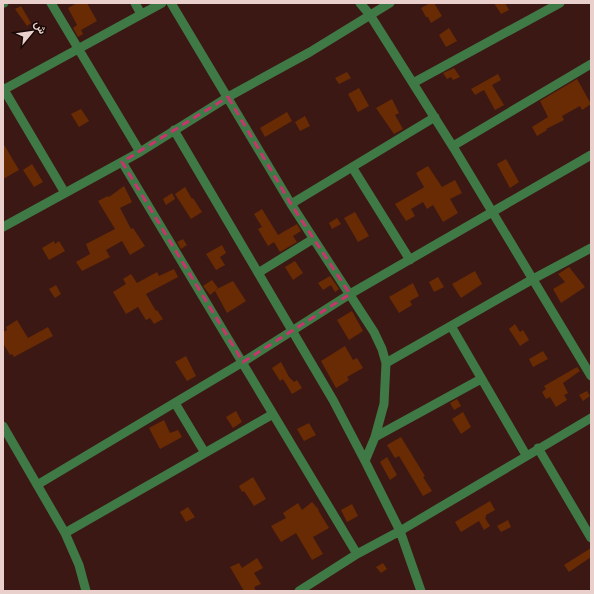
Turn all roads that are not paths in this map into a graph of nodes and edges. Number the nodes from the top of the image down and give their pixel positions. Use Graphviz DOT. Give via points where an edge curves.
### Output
graph roads {
  1 [pos="51,3"];
  2 [pos="135,3"];
  3 [pos="162,3"];
  4 [pos="171,3"];
  5 [pos="360,3"];
  6 [pos="390,3"];
  7 [pos="560,3"];
  8 [pos="141,14"];
  9 [pos="370,15"];
  10 [pos="79,48"];
  11 [pos="591,64"];
  12 [pos="413,83"];
  13 [pos="3,89"];
  14 [pos="228,97"];
  15 [pos="435,117"];
  16 [pos="174,130"];
  17 [pos="452,146"];
  18 [pos="140,152"];
  19 [pos="591,155"];
  20 [pos="122,162"];
  21 [pos="352,167"];
  22 [pos="65,193"];
  23 [pos="291,204"];
  24 [pos="492,212"];
  25 [pos="3,227"];
  26 [pos="313,239"];
  27 [pos="591,248"];
  28 [pos="410,260"];
  29 [pos="258,273"];
  30 [pos="533,279"];
  31 [pos="350,294"];
  32 [pos="451,326"];
  33 [pos="293,332"];
  34 [pos="243,362"];
  35 [pos="386,363"];
  36 [pos="591,376"];
  37 [pos="481,379"];
  38 [pos="175,402"];
  39 [pos="273,414"];
  40 [pos="591,418"];
  41 [pos="3,426"];
  42 [pos="375,437"];
  43 [pos="538,448"];
  44 [pos="205,453"];
  45 [pos="526,455"];
  46 [pos="365,460"];
  47 [pos="37,485"];
  48 [pos="400,531"];
  49 [pos="65,533"];
  50 [pos="591,538"];
  51 [pos="357,554"];
  52 [pos="86,591"];
  53 [pos="299,591"];
  54 [pos="421,591"];
  1 -- 10 [label="street"];
  2 -- 8 [label="street"];
  3 -- 8 [label="street"];
  4 -- 14 [label="street"];
  5 -- 9 [label="street"];
  6 -- 9 [label="street"];
  7 -- 12 [label="street"];
  8 -- 10 [label="street"];
  9 -- 12 [label="street"];
  9 -- 14 [label="street" via="310,52"];
  10 -- 13 [label="street"];
  10 -- 18 [label="street"];
  11 -- 17 [label="street"];
  12 -- 15 [label="street"];
  13 -- 22 [label="street"];
  14 -- 16 [label="street"];
  14 -- 23 [label="street"];
  15 -- 17 [label="street"];
  15 -- 21 [label="street"];
  16 -- 18 [label="street"];
  16 -- 29 [label="street"];
  17 -- 24 [label="street"];
  18 -- 20 [label="street"];
  19 -- 24 [label="street"];
  20 -- 22 [label="street"];
  20 -- 34 [label="street"];
  21 -- 23 [label="street"];
  21 -- 28 [label="street"];
  22 -- 25 [label="street"];
  23 -- 26 [label="street"];
  24 -- 28 [label="street"];
  24 -- 30 [label="street"];
  26 -- 29 [label="street"];
  26 -- 31 [label="street"];
  27 -- 30 [label="street"];
  28 -- 31 [label="street"];
  29 -- 33 [label="street"];
  30 -- 32 [label="street"];
  30 -- 36 [label="street"];
  31 -- 33 [label="street"];
  31 -- 35 [label="street" via="374,332"];
  32 -- 35 [label="street"];
  32 -- 37 [label="street"];
  33 -- 34 [label="street"];
  33 -- 46 [label="street"];
  34 -- 38 [label="street"];
  34 -- 39 [label="street"];
  35 -- 42 [label="street" via="384,404"];
  37 -- 42 [label="street"];
  37 -- 45 [label="street"];
  38 -- 44 [label="street"];
  38 -- 47 [label="street"];
  39 -- 44 [label="street"];
  39 -- 51 [label="street"];
  40 -- 43 [label="street"];
  41 -- 47 [label="street"];
  42 -- 46 [label="street"];
  43 -- 45 [label="street"];
  43 -- 50 [label="street"];
  44 -- 49 [label="street"];
  45 -- 48 [label="street"];
  46 -- 48 [label="street"];
  47 -- 49 [label="street"];
  48 -- 51 [label="street"];
  48 -- 54 [label="street"];
  49 -- 52 [label="street" via="79,565"];
  51 -- 53 [label="street"];
}
